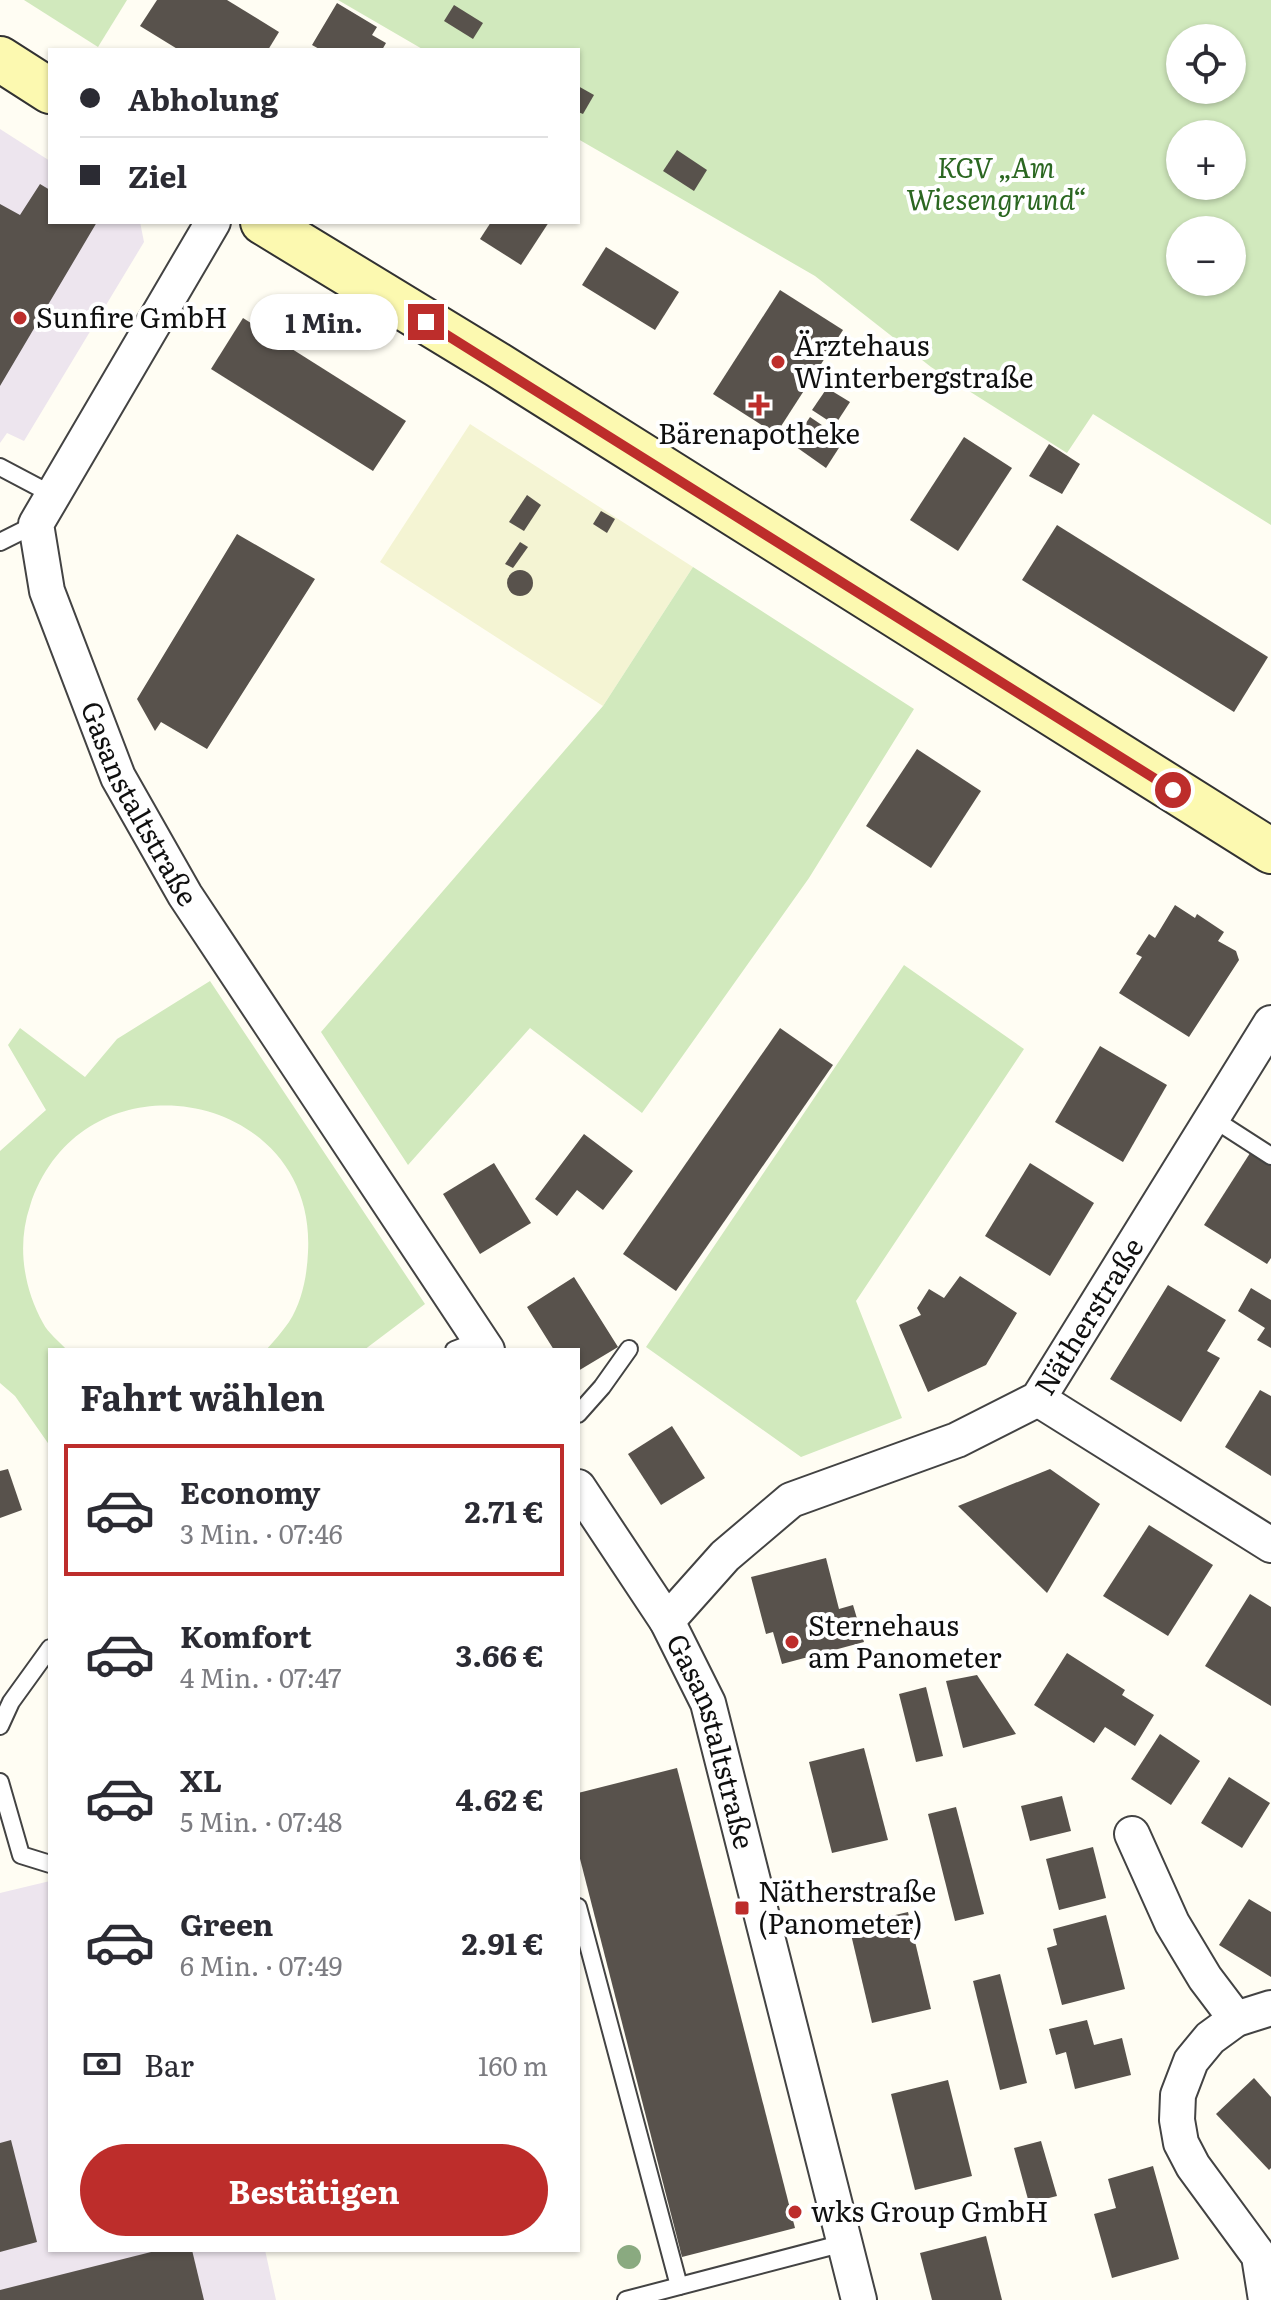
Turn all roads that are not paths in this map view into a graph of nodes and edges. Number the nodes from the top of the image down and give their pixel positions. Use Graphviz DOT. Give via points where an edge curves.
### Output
graph roads {
  1 [pos="0,59"];
  2 [pos="48,90"];
  3 [pos="212,224"];
  4 [pos="266,224"];
  5 [pos="0,467"];
  6 [pos="44,509"];
  7 [pos="0,542"];
  8 [pos="1271,851"];
  9 [pos="1271,1023"];
  10 [pos="1212,1118"];
  11 [pos="1271,1156"];
  12 [pos="474,1347"];
  13 [pos="629,1349"];
  14 [pos="1038,1399"];
  15 [pos="580,1412"];
  16 [pos="580,1490"];
  17 [pos="1271,1545"];
  18 [pos="667,1621"];
  19 [pos="48,1651"];
  20 [pos="0,1726"];
  21 [pos="0,1782"];
  22 [pos="1132,1834"];
  23 [pos="48,1863"];
  24 [pos="580,1915"];
  25 [pos="1271,2008"];
  26 [pos="1236,2019"];
  27 [pos="844,2243"];
  28 [pos="679,2286"];
  29 [pos="626,2300"];
  30 [pos="859,2300"];
  31 [pos="1266,2300"];
  1 -- 2 [label="main road"];
  3 -- 6 [label="street"];
  4 -- 8 [label="main road"];
  5 -- 6 [label="lane"];
  6 -- 7 [label="lane"];
  6 -- 12 [label="street, Gasanstaltstraße" via="47,591 118,777 185,895"];
  9 -- 10 [label="street, Nätherstraße"];
  10 -- 11 [label="lane"];
  10 -- 14 [label="street, Nätherstraße"];
  13 -- 15 [label="lane"];
  14 -- 17 [label="street"];
  14 -- 18 [label="street, Nätherstraße" via="957,1440 791,1500 725,1556"];
  16 -- 18 [label="street, Gasanstaltstraße"];
  18 -- 27 [label="street, Gasanstaltstraße" via="708,1703"];
  19 -- 20 [label="lane"];
  21 -- 23 [label="lane" via="21,1855"];
  22 -- 26 [label="street" via="1172,1923"];
  24 -- 28 [label="lane"];
  25 -- 26 [label="street"];
  26 -- 31 [label="street" via="1191,2061 1178,2095 1177,2120 1193,2166 1259,2256"];
  27 -- 28 [label="lane"];
  27 -- 30 [label="street, Gasanstaltstraße"];
  28 -- 29 [label="lane"];
}
